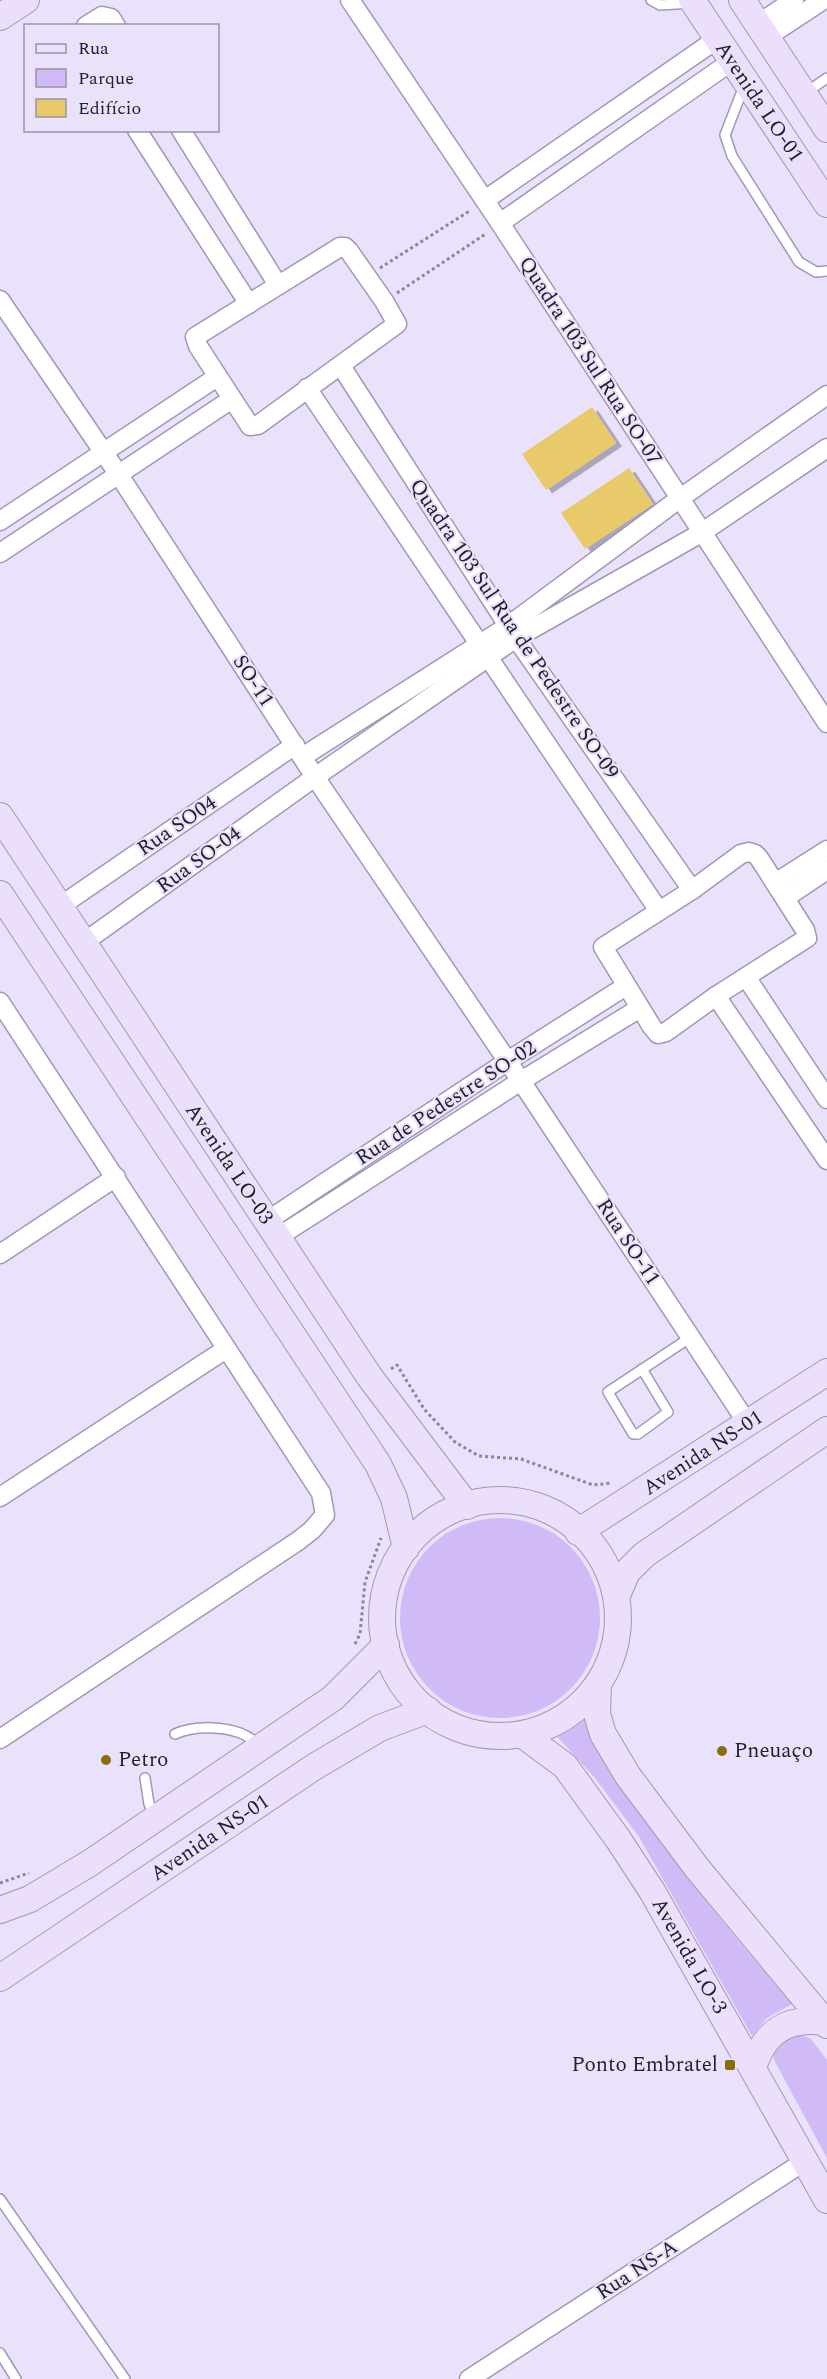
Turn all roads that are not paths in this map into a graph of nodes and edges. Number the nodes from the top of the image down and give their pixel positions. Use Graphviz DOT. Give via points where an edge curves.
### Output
graph roads {
  1 [pos="26,0"];
  2 [pos="350,0"];
  3 [pos="651,0"];
  4 [pos="742,0"];
  5 [pos="794,0"];
  6 [pos="823,0"];
  7 [pos="693,1"];
  8 [pos="0,17"];
  9 [pos="90,24"];
  10 [pos="115,24"];
  11 [pos="762,30"];
  12 [pos="717,39"];
  13 [pos="739,71"];
  14 [pos="827,78"];
  15 [pos="804,94"];
  16 [pos="827,129"];
  17 [pos="139,132"];
  18 [pos="182,132"];
  19 [pos="485,200"];
  20 [pos="827,204"];
  21 [pos="500,223"];
  22 [pos="827,271"];
  23 [pos="278,285"];
  24 [pos="0,300"];
  25 [pos="249,304"];
  26 [pos="341,366"];
  27 [pos="217,377"];
  28 [pos="307,388"];
  29 [pos="827,395"];
  30 [pos="232,399"];
  31 [pos="827,448"];
  32 [pos="102,452"];
  33 [pos="119,475"];
  34 [pos="679,499"];
  35 [pos="0,521"];
  36 [pos="701,533"];
  37 [pos="0,553"];
  38 [pos="512,632"];
  39 [pos="485,650"];
  40 [pos="827,723"];
  41 [pos="299,751"];
  42 [pos="315,777"];
  43 [pos="0,816"];
  44 [pos="827,850"];
  45 [pos="827,870"];
  46 [pos="692,890"];
  47 [pos="780,891"];
  48 [pos="0,894"];
  49 [pos="59,906"];
  50 [pos="659,911"];
  51 [pos="83,943"];
  52 [pos="746,977"];
  53 [pos="626,986"];
  54 [pos="716,996"];
  55 [pos="0,1002"];
  56 [pos="640,1008"];
  57 [pos="508,1061"];
  58 [pos="521,1081"];
  59 [pos="827,1099"];
  60 [pos="827,1160"];
  61 [pos="116,1177"];
  62 [pos="273,1229"];
  63 [pos="0,1254"];
  64 [pos="691,1337"];
  65 [pos="226,1348"];
  66 [pos="642,1369"];
  67 [pos="827,1372"];
  68 [pos="748,1424"];
  69 [pos="827,1430"];
  70 [pos="0,1497"];
  71 [pos="467,1506"];
  72 [pos="578,1532"];
  73 [pos="406,1548"];
  74 [pos="618,1593"];
  75 [pos="386,1645"];
  76 [pos="598,1684"];
  77 [pos="428,1710"];
  78 [pos="175,1734"];
  79 [pos="523,1735"];
  80 [pos="0,1739"];
  81 [pos="259,1748"];
  82 [pos="145,1778"];
  83 [pos="157,1818"];
  84 [pos="0,1910"];
  85 [pos="0,1978"];
  86 [pos="826,2024"];
  87 [pos="753,2068"];
  88 [pos="805,2161"];
  89 [pos="0,2199"];
  90 [pos="827,2200"];
  91 [pos="0,2353"];
  92 [pos="16,2379"];
  93 [pos="125,2379"];
  94 [pos="469,2379"];
  1 -- 8 [label="street"];
  2 -- 19 [label="street, Quadra 103 Sul Rua SO-07"];
  3 -- 7 [label="lane" via="660,5"];
  4 -- 11 [label="street, Avenida LO-01"];
  5 -- 11 [label="street"];
  6 -- 11 [label="street"];
  7 -- 12 [label="street, Avenida LO-01"];
  9 -- 10 [label="street" via="102,16 111,18"];
  11 -- 15 [label="street, Avenida LO-01"];
  12 -- 13 [label="street, Avenida LO-01"];
  12 -- 19 [label="street"];
  13 -- 20 [label="street, Avenida LO-01"];
  13 -- 21 [label="street"];
  13 -- 22 [label="lane" via="725,135 732,156 799,262 816,272"];
  14 -- 15 [label="lane"];
  15 -- 16 [label="street, Avenida LO-01"];
  17 -- 25 [label="street"];
  18 -- 23 [label="street"];
  19 -- 21 [label="street, Quadra 103 Sul Rua SO-07"];
  21 -- 34 [label="street, Quadra 103 Sul Rua SO-07"];
  23 -- 25 [label="street"];
  23 -- 26 [label="street" via="340,247 349,251 396,318 396,326"];
  24 -- 32 [label="street, SO-11"];
  25 -- 27 [label="street" via="195,337"];
  26 -- 28 [label="street"];
  26 -- 38 [label="street, Quadra 103 Sul Rua de Pedestre SO-09"];
  27 -- 30 [label="street"];
  27 -- 32 [label="street"];
  28 -- 30 [label="street" via="253,426"];
  28 -- 39 [label="street, Quadra 103 Sul Rua de Pedestre SO-09"];
  29 -- 34 [label="street"];
  30 -- 33 [label="street"];
  31 -- 36 [label="street"];
  32 -- 33 [label="street, SO-11"];
  32 -- 35 [label="street"];
  33 -- 37 [label="street"];
  33 -- 41 [label="street, SO-11"];
  34 -- 36 [label="street, Quadra 103 Sul Rua SO-07"];
  34 -- 38 [label="street"];
  36 -- 38 [label="street"];
  36 -- 40 [label="street, Quadra 103 Sul Rua SO-07"];
  38 -- 39 [label="street"];
  38 -- 46 [label="street, Quadra 103 Sul Rua de Pedestre SO-09"];
  39 -- 41 [label="street, Rua SO04"];
  39 -- 42 [label="street, Rua SO-04"];
  39 -- 50 [label="street, Quadra 103 Sul Rua de Pedestre SO-09"];
  41 -- 42 [label="street, SO-11"];
  41 -- 49 [label="street, Rua SO04"];
  42 -- 51 [label="street, Rua SO-04"];
  42 -- 57 [label="street, SO-11"];
  43 -- 49 [label="street, Avenida LO-03"];
  44 -- 47 [label="street"];
  45 -- 47 [label="street"];
  46 -- 47 [label="street" via="752,852"];
  46 -- 50 [label="street"];
  47 -- 52 [label="street" via="807,938"];
  48 -- 73 [label="street, Avenida LO-03" via="378,1464 394,1498"];
  49 -- 51 [label="street, Avenida LO-03"];
  50 -- 53 [label="street" via="603,947"];
  51 -- 62 [label="street, Avenida LO-03"];
  52 -- 54 [label="street"];
  52 -- 59 [label="street"];
  53 -- 56 [label="street"];
  53 -- 57 [label="street, Rua de Pedestre SO-02"];
  54 -- 56 [label="street" via="658,1034"];
  54 -- 60 [label="street"];
  55 -- 61 [label="street"];
  56 -- 58 [label="street, Rua de Pedestre SO-02"];
  57 -- 58 [label="street, Rua SO-11"];
  57 -- 62 [label="street, Rua de Pedestre SO-02"];
  58 -- 62 [label="street, Rua de Pedestre SO-02"];
  58 -- 64 [label="street, Rua SO-11"];
  61 -- 63 [label="street"];
  61 -- 65 [label="street"];
  62 -- 71 [label="street, Avenida LO-03" via="369,1376"];
  64 -- 66 [label="lane"];
  64 -- 68 [label="street, Rua SO-11"];
  65 -- 70 [label="street"];
  65 -- 80 [label="street" via="321,1493 324,1515 298,1541"];
  66 -- 66 [label="lane" via="608,1392 633,1434 668,1412"];
  67 -- 68 [label="street, Avenida NS-01"];
  68 -- 72 [label="street, Avenida NS-01"];
  69 -- 74 [label="street" via="644,1555 627,1572"];
  71 -- 72 [label="street" via="487,1500 525,1503 560,1517"];
  71 -- 73 [label="street" via="450,1510 419,1531"];
  72 -- 74 [label="street" via="590,1542"];
  73 -- 75 [label="street" via="395,1562 383,1598"];
  74 -- 76 [label="street" via="614,1650"];
  75 -- 77 [label="street" via="394,1672 417,1703"];
  75 -- 81 [label="street" via="333,1698"];
  76 -- 79 [label="street" via="578,1708 552,1725"];
  76 -- 86 [label="street" via="597,1714 603,1734 628,1776"];
  77 -- 79 [label="street" via="448,1725 485,1736"];
  77 -- 85 [label="street, Avenida NS-01" via="380,1728 314,1767"];
  78 -- 81 [label="lane" via="195,1728 226,1729 245,1734"];
  79 -- 87 [label="street, Avenida LO-3" via="565,1766 618,1839"];
  81 -- 83 [label="street"];
  82 -- 83 [label="lane" via="148,1804"];
  83 -- 84 [label="street" via="40,1893"];
  86 -- 87 [label="street" via="802,2022 778,2030 759,2050"];
  87 -- 88 [label="street, Avenida LO-3"];
  88 -- 90 [label="street, Avenida LO-3"];
  88 -- 94 [label="street, Rua NS-A"];
  89 -- 93 [label="lane"];
  91 -- 92 [label="lane"];
}
